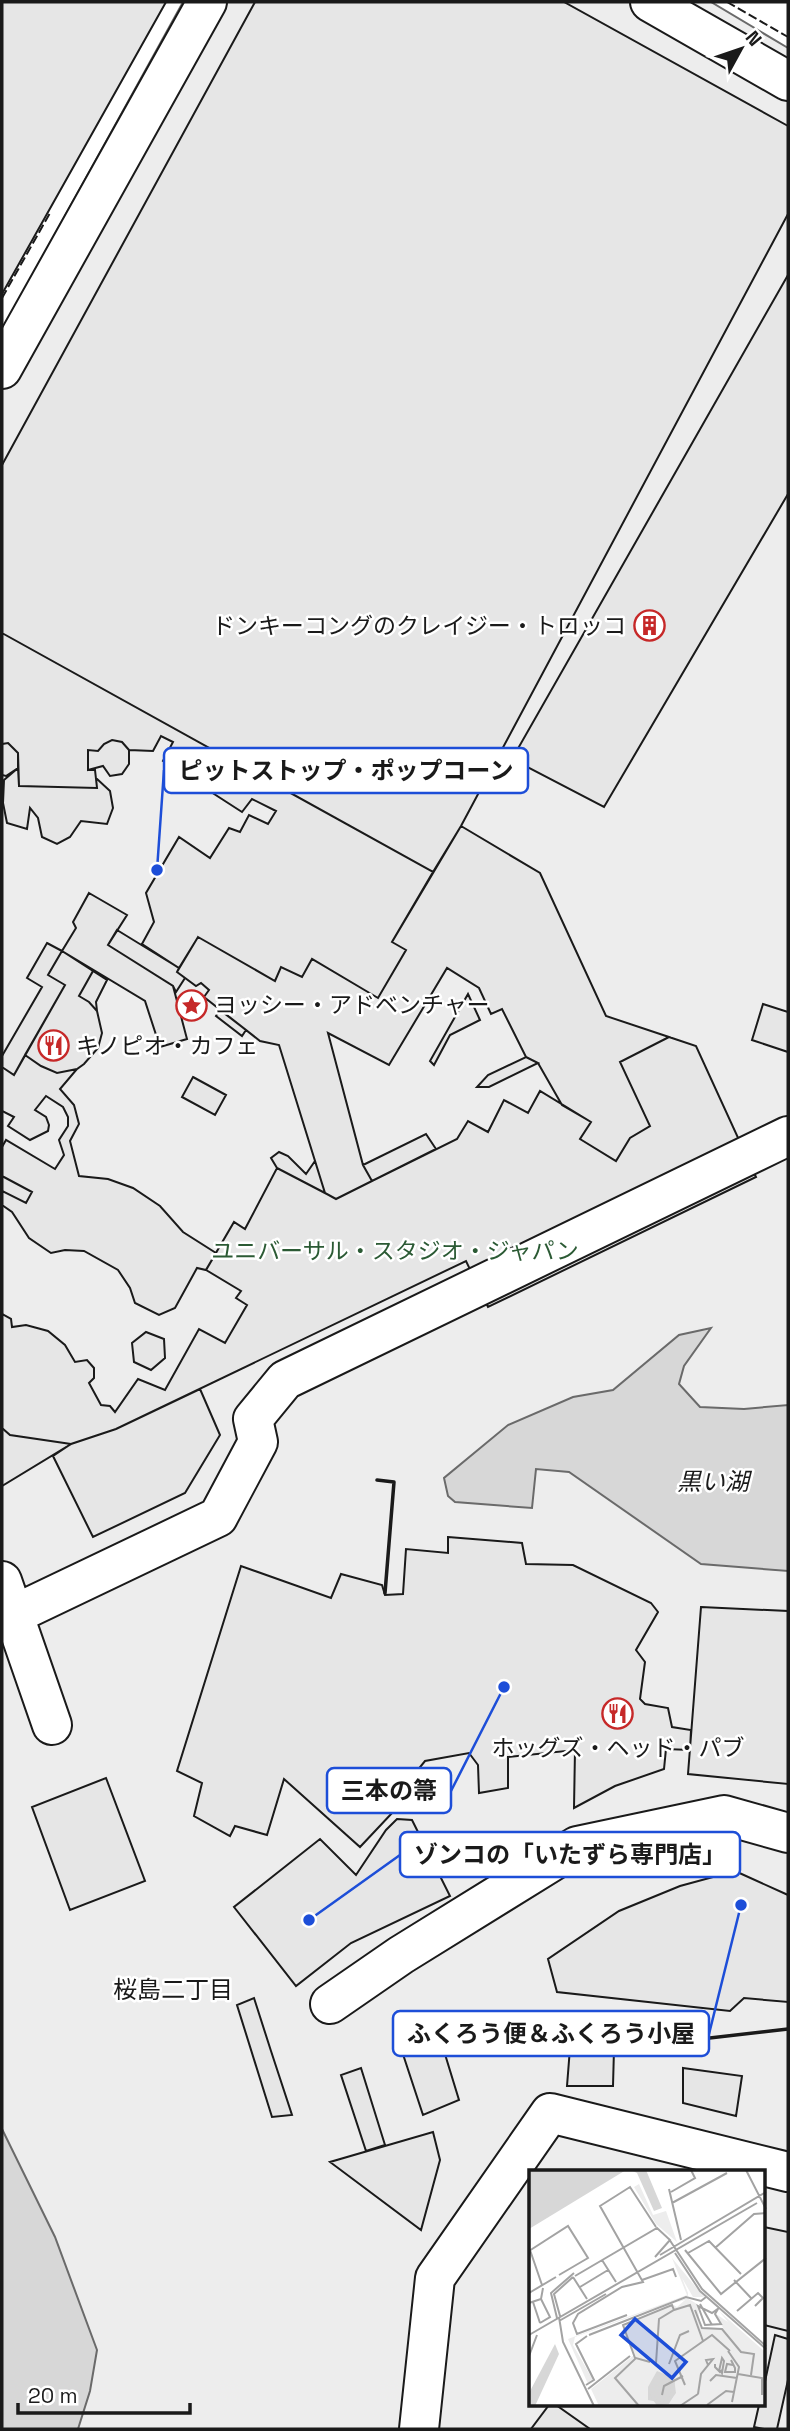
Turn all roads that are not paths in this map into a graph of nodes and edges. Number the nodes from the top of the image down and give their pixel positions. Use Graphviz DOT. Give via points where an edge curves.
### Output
graph roads {
  1 [pos="207,2"];
  2 [pos="650,2"];
  3 [pos="788,81"];
  4 [pos="2,369"];
  5 [pos="788,1136"];
  6 [pos="8,1597"];
  7 [pos="52,1725"];
  8 [pos="788,1833"];
  9 [pos="330,2004"];
  10 [pos="788,2172"];
  11 [pos="419,2429"];
  1 -- 4 [label="street"];
  2 -- 3 [label="street"];
  5 -- 6 [label="street" via="285,1380 253,1419 258,1442 218,1517"];
  6 -- 7 [label="street"];
  8 -- 9 [label="street" via="724,1815 577,1846"];
  10 -- 11 [label="street" via="550,2113 435,2278"];
}
